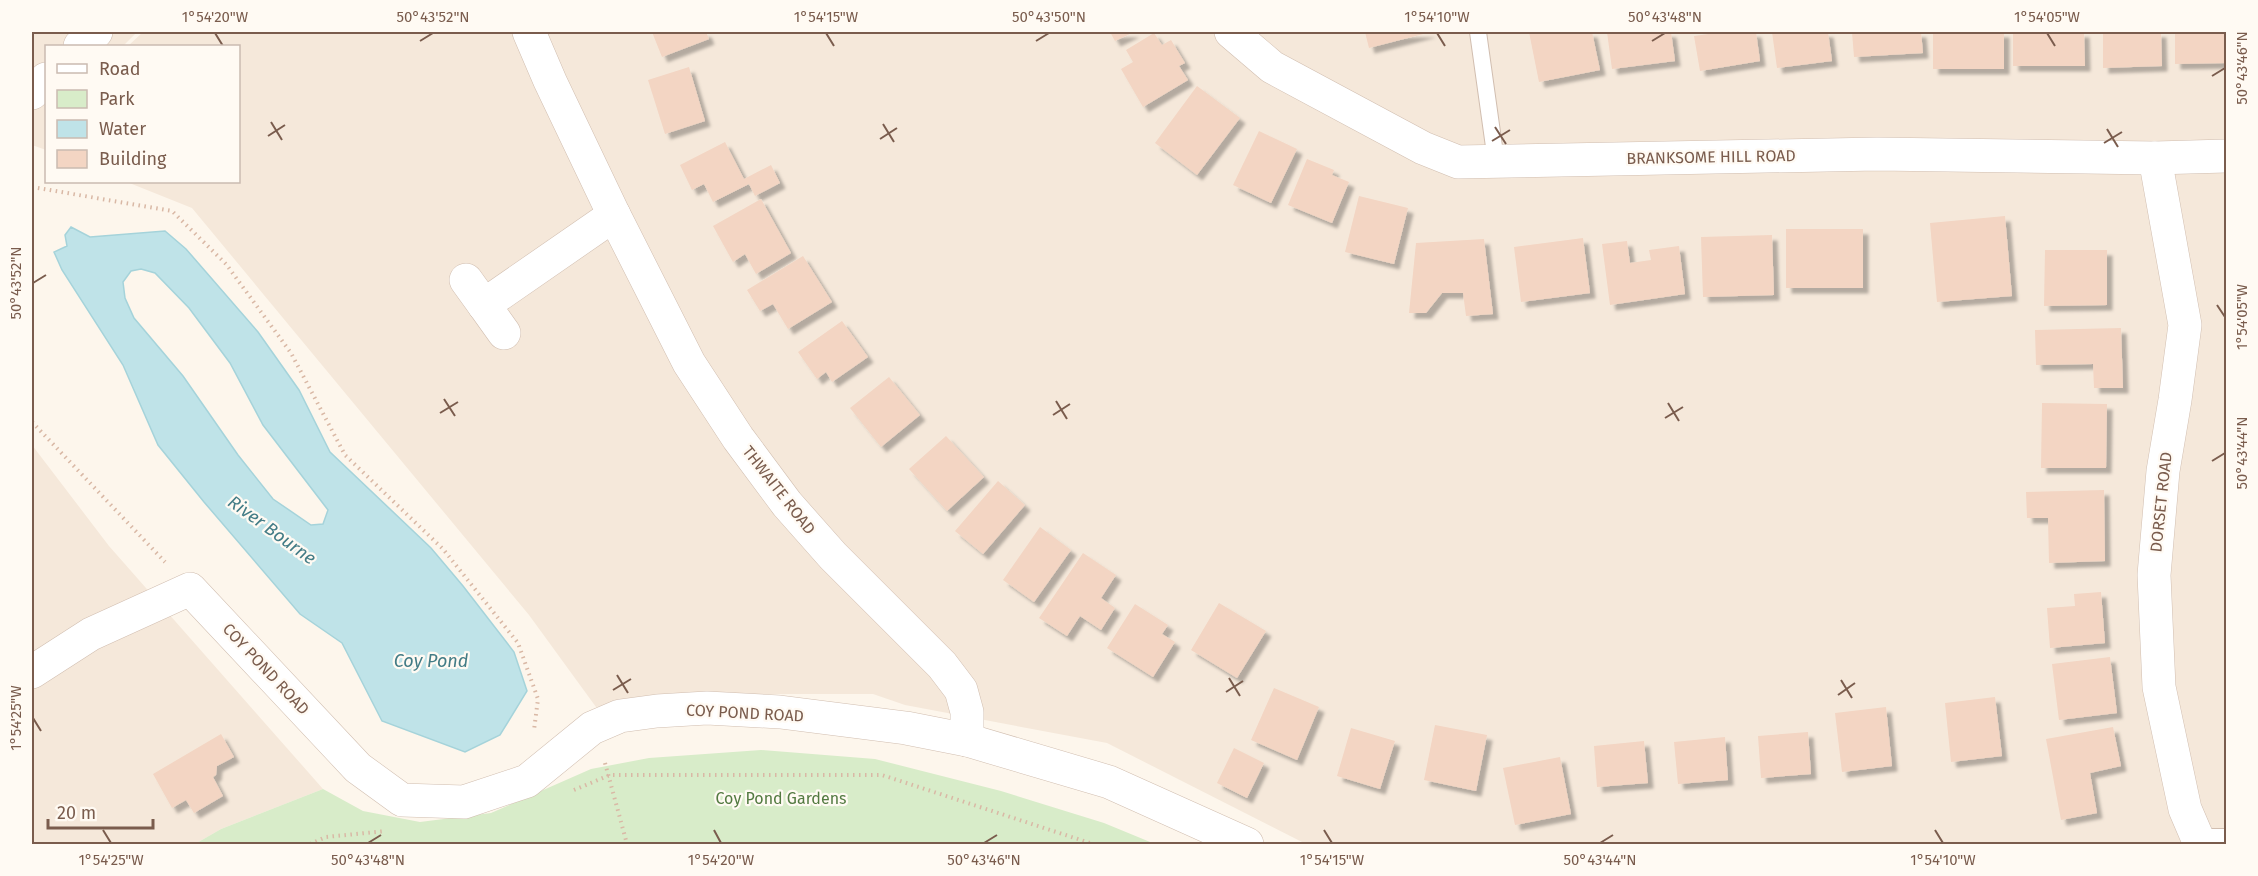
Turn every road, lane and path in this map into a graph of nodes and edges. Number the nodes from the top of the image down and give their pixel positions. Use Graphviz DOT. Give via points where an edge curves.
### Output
graph roads {
  1 [pos="96,32"];
  2 [pos="528,32"];
  3 [pos="1231,32"];
  4 [pos="1478,32"];
  5 [pos="81,45"];
  6 [pos="45,79"];
  7 [pos="32,93"];
  8 [pos="2226,156"];
  9 [pos="2155,158"];
  10 [pos="1496,161"];
  11 [pos="32,187"];
  12 [pos="615,215"];
  13 [pos="504,333"];
  14 [pos="32,422"];
  15 [pos="190,589"];
  16 [pos="32,672"];
  17 [pos="967,740"];
  18 [pos="610,775"];
  19 [pos="527,781"];
  20 [pos="567,793"];
  21 [pos="389,831"];
  22 [pos="2208,840"];
  23 [pos="310,844"];
  24 [pos="627,844"];
  25 [pos="1093,844"];
  26 [pos="1247,844"];
  1 -- 5 [label="street"];
  2 -- 12 [label="street, THWAITE ROAD"];
  3 -- 10 [label="street, BRANKSOME HILL ROAD" via="1272,67 1423,148 1458,162"];
  4 -- 10 [label="lane"];
  6 -- 7 [label="street"];
  8 -- 9 [label="street, BRANKSOME HILL ROAD"];
  9 -- 10 [label="street, BRANKSOME HILL ROAD" via="1877,154"];
  9 -- 22 [label="street, DORSET ROAD" via="2185,325 2163,471 2154,574 2159,687 2185,809"];
  11 -- 19 [label="path" via="172,211 226,264 291,353 345,454 443,549 518,643 538,699"];
  12 -- 13 [label="street" via="475,293"];
  12 -- 17 [label="street, THWAITE ROAD" via="689,363 738,438 787,504 833,556 942,665 961,690 967,712"];
  14 -- 15 [label="path"];
  15 -- 16 [label="street" via="92,634"];
  15 -- 19 [label="street, COY POND ROAD" via="358,768 402,800 464,801"];
  17 -- 19 [label="street, COY POND ROAD" via="780,712 707,708 657,711 620,716 592,728"];
  17 -- 26 [label="street, COY POND ROAD" via="1110,782"];
  18 -- 20 [label="path"];
  18 -- 24 [label="path"];
  18 -- 25 [label="path" via="882,776"];
  21 -- 23 [label="path" via="326,837"];
}
